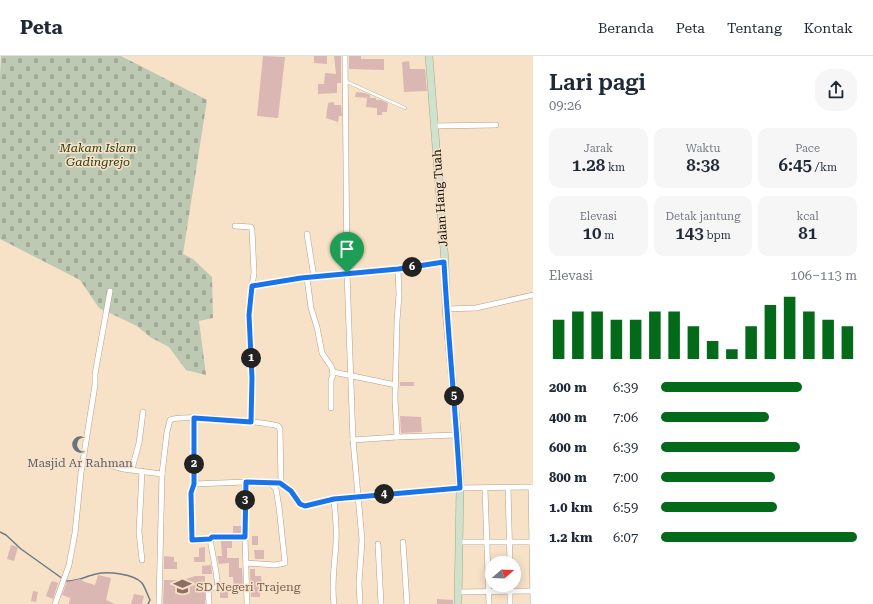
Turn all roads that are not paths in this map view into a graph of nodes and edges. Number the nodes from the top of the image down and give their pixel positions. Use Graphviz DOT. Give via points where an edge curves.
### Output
graph roads {
  1 [pos="345,56"];
  2 [pos="429,56"];
  3 [pos="345,80"];
  4 [pos="405,108"];
  5 [pos="496,125"];
  6 [pos="434,126"];
  7 [pos="235,226"];
  8 [pos="307,234"];
  9 [pos="444,262"];
  10 [pos="398,269"];
  11 [pos="347,273"];
  12 [pos="314,277"];
  13 [pos="307,278"];
  14 [pos="252,286"];
  15 [pos="110,291"];
  16 [pos="533,295"];
  17 [pos="446,308"];
  18 [pos="332,372"];
  19 [pos="352,376"];
  20 [pos="396,385"];
  21 [pos="331,408"];
  22 [pos="143,412"];
  23 [pos="194,418"];
  24 [pos="251,422"];
  25 [pos="457,435"];
  26 [pos="397,437"];
  27 [pos="353,440"];
  28 [pos="106,464"];
  29 [pos="132,469"];
  30 [pos="142,471"];
  31 [pos="162,474"];
  32 [pos="246,482"];
  33 [pos="270,483"];
  34 [pos="280,483"];
  35 [pos="194,484"];
  36 [pos="532,487"];
  37 [pos="460,488"];
  38 [pos="508,488"];
  39 [pos="485,489"];
  40 [pos="359,497"];
  41 [pos="334,499"];
  42 [pos="245,537"];
  43 [pos="210,539"];
  44 [pos="403,542"];
  45 [pos="460,542"];
  46 [pos="488,542"];
  47 [pos="510,542"];
  48 [pos="533,542"];
  49 [pos="378,544"];
  50 [pos="488,556"];
  51 [pos="510,556"];
  52 [pos="142,560"];
  53 [pos="246,563"];
  54 [pos="533,591"];
  55 [pos="459,592"];
  56 [pos="485,592"];
  57 [pos="488,592"];
  58 [pos="510,592"];
  59 [pos="521,592"];
  60 [pos="55,604"];
  61 [pos="159,604"];
  62 [pos="209,604"];
  63 [pos="247,604"];
  64 [pos="334,604"];
  65 [pos="360,604"];
  66 [pos="381,604"];
  67 [pos="406,604"];
  68 [pos="458,604"];
  69 [pos="489,604"];
  70 [pos="510,604"];
  71 [pos="533,604"];
  1 -- 3 [label="street"];
  2 -- 6 [label="street, Jalan Hang Tuah"];
  3 -- 4 [label="lane"];
  3 -- 11 [label="street"];
  5 -- 6 [label="street"];
  6 -- 9 [label="street, Jalan Hang Tuah"];
  7 -- 14 [label="street" via="248,226 252,230"];
  8 -- 12 [label="street"];
  9 -- 10 [label="street"];
  9 -- 17 [label="street, Jalan Hang Tuah"];
  10 -- 11 [label="street"];
  10 -- 20 [label="street"];
  11 -- 12 [label="street"];
  11 -- 19 [label="street"];
  12 -- 13 [label="street"];
  13 -- 14 [label="street"];
  13 -- 18 [label="street" via="322,353"];
  14 -- 24 [label="street" via="249,315"];
  15 -- 60 [label="street" via="95,374 75,533 69,565"];
  16 -- 17 [label="street" via="476,308"];
  17 -- 25 [label="street, Jalan Hang Tuah"];
  18 -- 19 [label="street"];
  18 -- 21 [label="street"];
  19 -- 20 [label="street"];
  19 -- 27 [label="street"];
  20 -- 26 [label="street"];
  22 -- 29 [label="street"];
  23 -- 24 [label="street"];
  23 -- 31 [label="street" via="170,420"];
  23 -- 35 [label="street"];
  24 -- 34 [label="street" via="274,425 280,429"];
  25 -- 26 [label="street"];
  25 -- 37 [label="street, Jalan Hang Tuah"];
  26 -- 27 [label="street"];
  27 -- 40 [label="street"];
  28 -- 29 [label="street"];
  29 -- 30 [label="street"];
  30 -- 31 [label="street"];
  30 -- 52 [label="street" via="139,532"];
  31 -- 61 [label="street"];
  32 -- 33 [label="street"];
  32 -- 35 [label="street"];
  32 -- 42 [label="street"];
  33 -- 34 [label="street"];
  33 -- 53 [label="street" via="276,489 285,563"];
  34 -- 41 [label="street" via="305,506"];
  35 -- 43 [label="street" via="191,493 192,539"];
  36 -- 38 [label="street"];
  36 -- 48 [label="street"];
  37 -- 39 [label="street"];
  37 -- 40 [label="street"];
  37 -- 45 [label="street, Jalan Hang Tuah"];
  38 -- 39 [label="street"];
  38 -- 47 [label="street"];
  39 -- 46 [label="street"];
  40 -- 41 [label="street"];
  40 -- 65 [label="street" via="362,540"];
  41 -- 64 [label="street" via="337,526 333,569"];
  42 -- 43 [label="street"];
  42 -- 53 [label="street"];
  43 -- 62 [label="street" via="218,588 208,588"];
  44 -- 67 [label="street"];
  45 -- 46 [label="street"];
  45 -- 55 [label="street, Jalan Hang Tuah"];
  46 -- 47 [label="street"];
  46 -- 50 [label="street"];
  47 -- 48 [label="street"];
  47 -- 51 [label="street"];
  48 -- 54 [label="street"];
  49 -- 66 [label="street"];
  53 -- 63 [label="street"];
  54 -- 59 [label="street"];
  54 -- 71 [label="street"];
  55 -- 56 [label="street"];
  55 -- 68 [label="street, Jalan Hang Tuah"];
  57 -- 69 [label="street"];
  58 -- 70 [label="street"];
}
